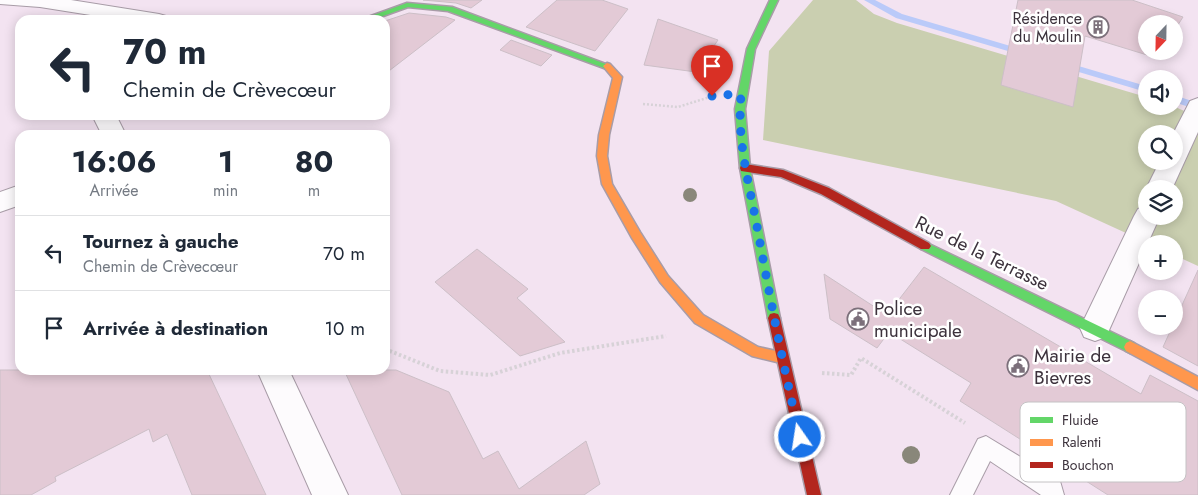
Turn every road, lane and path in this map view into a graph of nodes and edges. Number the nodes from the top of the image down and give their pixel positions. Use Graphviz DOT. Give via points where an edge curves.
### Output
graph roads {
  1 [pos="6,0"];
  2 [pos="774,0"];
  3 [pos="20,15"];
  4 [pos="128,15"];
  5 [pos="378,15"];
  6 [pos="741,96"];
  7 [pos="612,102"];
  8 [pos="1195,113"];
  9 [pos="1183,139"];
  10 [pos="745,168"];
  11 [pos="1143,225"];
  12 [pos="699,319"];
  13 [pos="1095,328"];
  14 [pos="390,351"];
  15 [pos="781,357"];
  16 [pos="784,371"];
  17 [pos="275,375"];
  18 [pos="1198,384"];
  19 [pos="968,425"];
  20 [pos="1020,468"];
  21 [pos="1041,482"];
  22 [pos="330,495"];
  23 [pos="814,495"];
  24 [pos="961,495"];
  25 [pos="1053,495"];
  1 -- 3 [label="street"];
  1 -- 4 [label="street" via="40,1"];
  2 -- 6 [label="street" via="751,49"];
  5 -- 7 [label="street" via="407,5 449,9 606,65 618,78"];
  6 -- 7 [label="path" via="722,94 678,107"];
  6 -- 10 [label="street"];
  7 -- 12 [label="street" via="602,156 607,184 664,279"];
  8 -- 9 [label="street"];
  10 -- 13 [label="street, Rue de la Terrasse" via="783,174 825,191 915,241"];
  10 -- 15 [label="street"];
  11 -- 13 [label="street"];
  12 -- 14 [label="path" via="683,333 560,353 490,375 440,371"];
  12 -- 15 [label="street" via="756,352"];
  13 -- 18 [label="street, Rue de la Terrasse"];
  15 -- 16 [label="street"];
  16 -- 19 [label="path" via="851,375 861,358"];
  16 -- 23 [label="street"];
  17 -- 22 [label="street"];
  20 -- 24 [label="lane" via="986,446"];
  21 -- 25 [label="lane" via="1052,489"];
}
